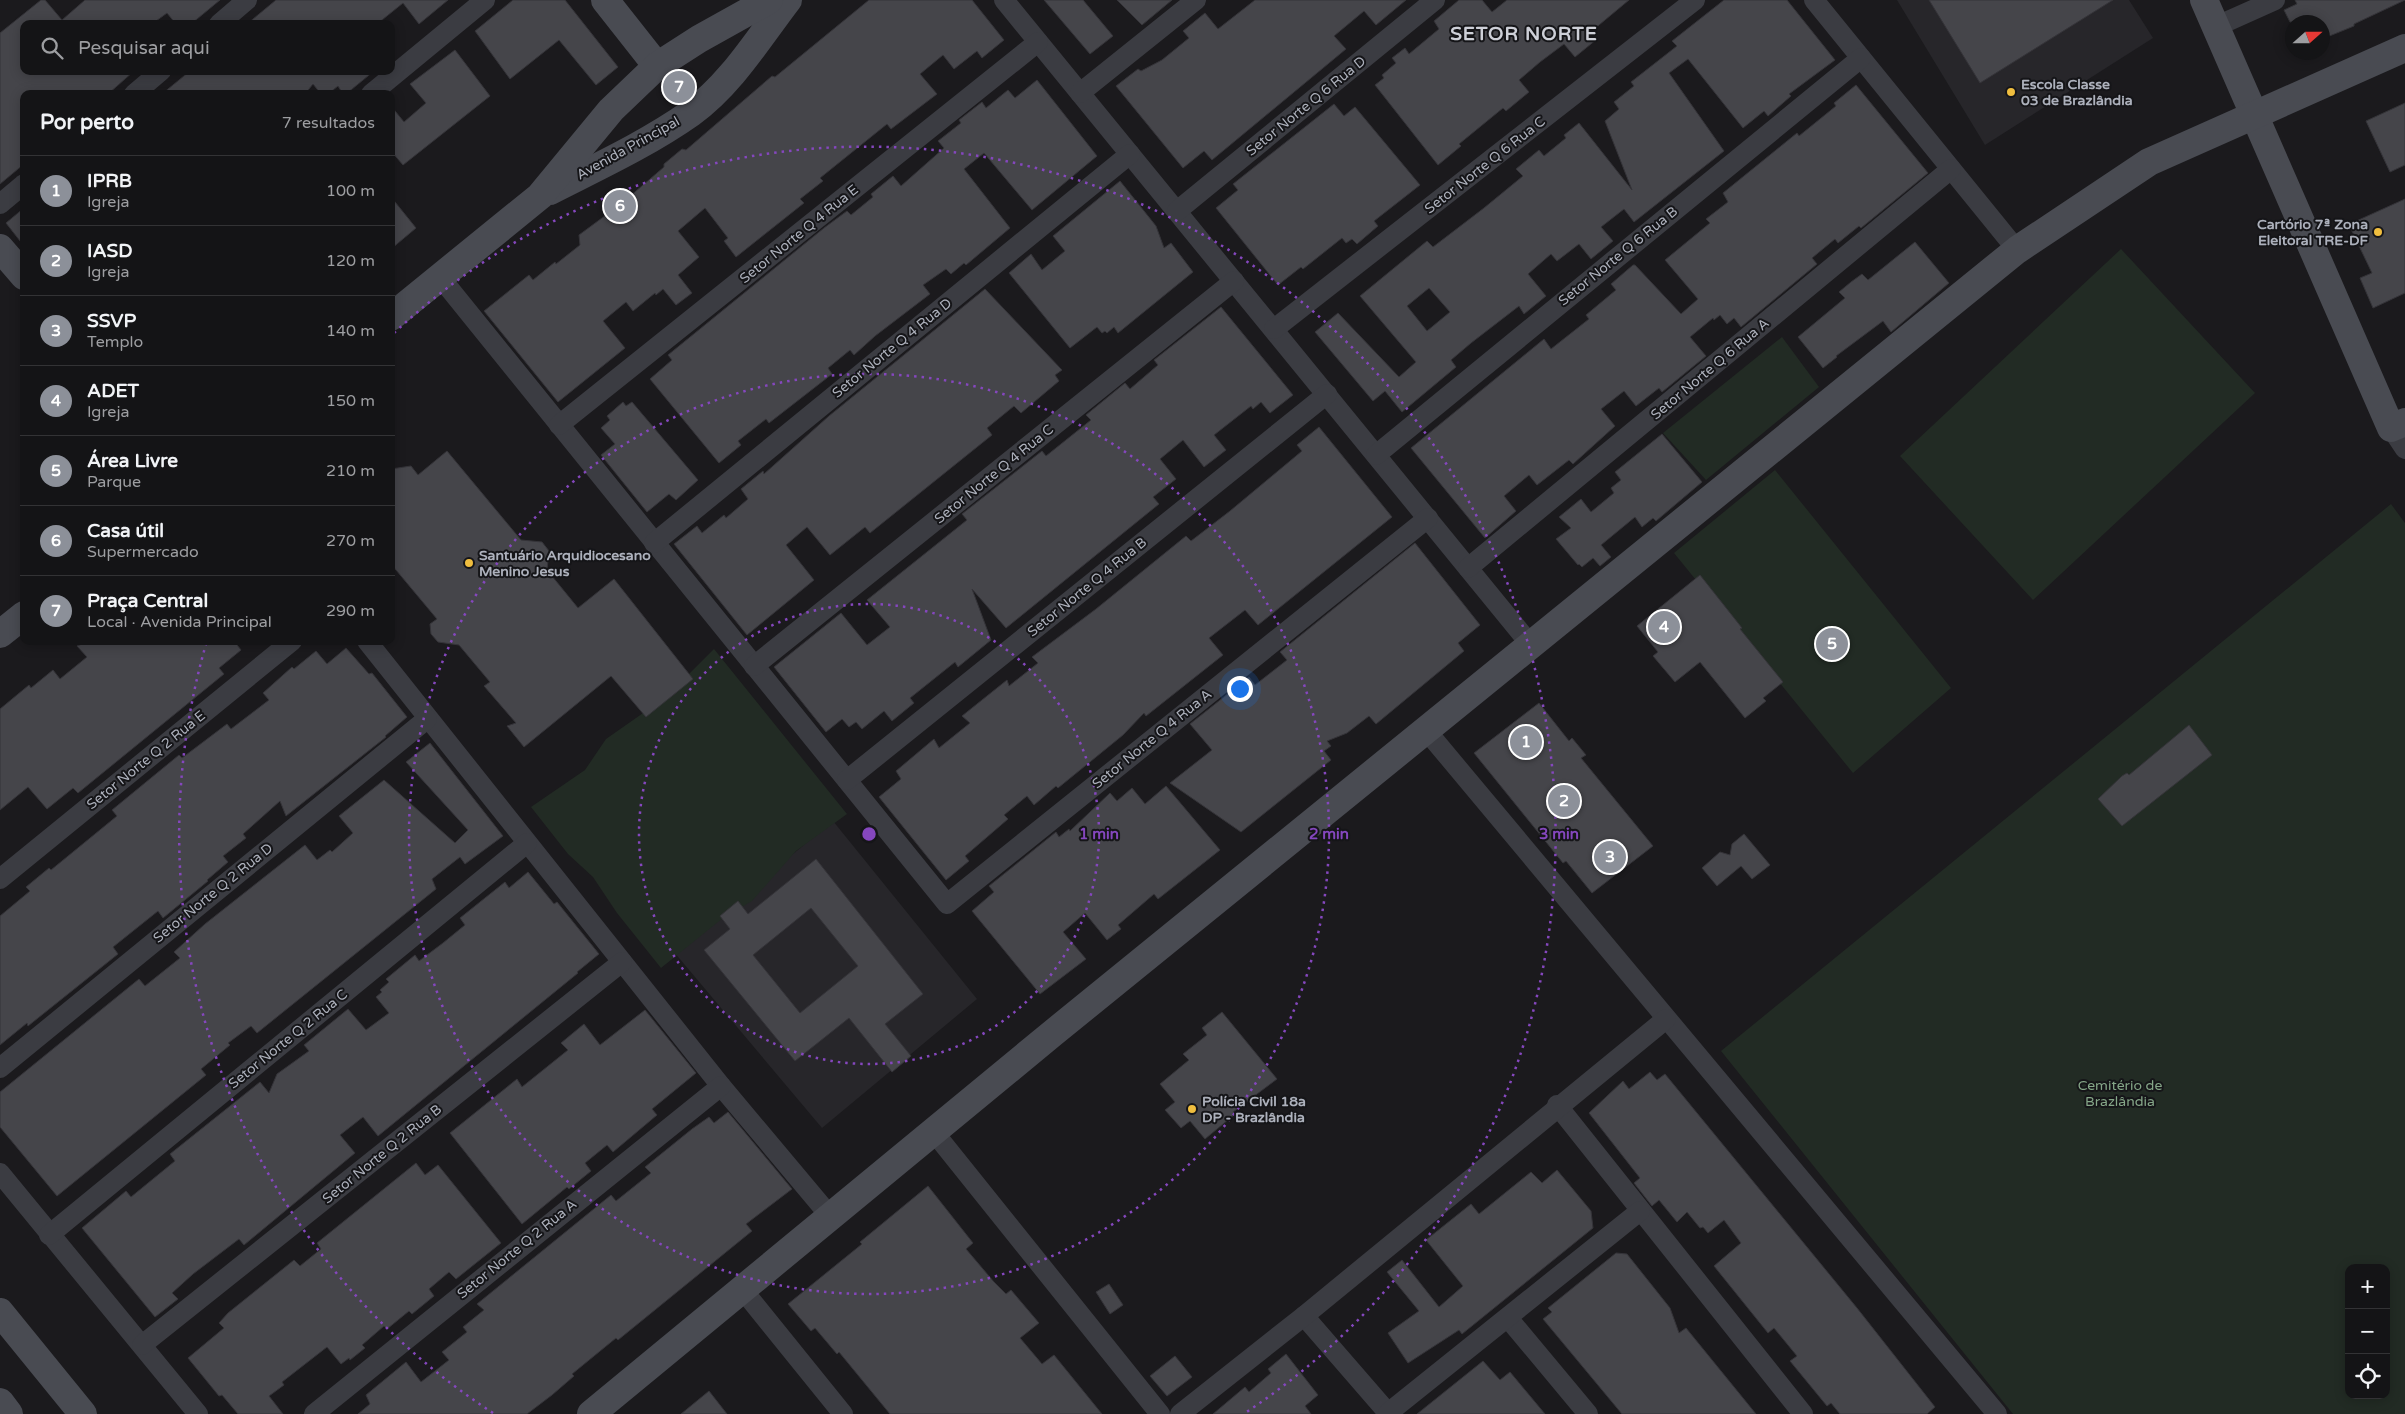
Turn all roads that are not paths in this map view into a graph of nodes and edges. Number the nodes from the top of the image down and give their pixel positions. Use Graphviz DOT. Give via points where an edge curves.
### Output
graph roads {
  1 [pos="247,0"];
  2 [pos="485,0"];
  3 [pos="769,0"];
  4 [pos="788,0"];
  5 [pos="1004,0"];
  6 [pos="1196,0"];
  7 [pos="1435,0"];
  8 [pos="1695,0"];
  9 [pos="1814,0"];
  10 [pos="2204,0"];
  11 [pos="2275,0"];
  12 [pos="606,1"];
  13 [pos="223,20"];
  14 [pos="2217,26"];
  15 [pos="699,39"];
  16 [pos="1038,42"];
  17 [pos="2405,48"];
  18 [pos="1861,58"];
  19 [pos="657,66"];
  20 [pos="732,74"];
  21 [pos="156,75"];
  22 [pos="395,75"];
  23 [pos="395,75"];
  24 [pos="139,90"];
  25 [pos="377,90"];
  26 [pos="1080,93"];
  27 [pos="611,110"];
  28 [pos="2256,116"];
  29 [pos="640,144"];
  30 [pos="1130,154"];
  31 [pos="1951,169"];
  32 [pos="20,187"];
  33 [pos="540,196"];
  34 [pos="0,204"];
  35 [pos="1177,211"];
  36 [pos="0,248"];
  37 [pos="2017,250"];
  38 [pos="20,271"];
  39 [pos="440,277"];
  40 [pos="1234,281"];
  41 [pos="395,314"];
  42 [pos="1274,329"];
  43 [pos="1328,394"];
  44 [pos="560,425"];
  45 [pos="2402,437"];
  46 [pos="1376,455"];
  47 [pos="1428,518"];
  48 [pos="654,542"];
  49 [pos="1468,568"];
  50 [pos="20,618"];
  51 [pos="0,634"];
  52 [pos="1530,644"];
  53 [pos="287,645"];
  54 [pos="370,645"];
  55 [pos="754,666"];
  56 [pos="427,718"];
  57 [pos="1425,729"];
  58 [pos="847,780"];
  59 [pos="527,843"];
  60 [pos="0,880"];
  61 [pos="622,962"];
  62 [pos="1666,1019"];
  63 [pos="0,1068"];
  64 [pos="721,1086"];
  65 [pos="1557,1106"];
  66 [pos="933,1131"];
  67 [pos="0,1173"];
  68 [pos="1640,1211"];
  69 [pos="830,1216"];
  70 [pos="49,1235"];
  71 [pos="742,1289"];
  72 [pos="0,1312"];
  73 [pos="1304,1316"];
  74 [pos="1508,1318"];
  75 [pos="142,1345"];
  76 [pos="0,1402"];
  77 [pos="10,1414"];
  78 [pos="83,1414"];
  79 [pos="198,1414"];
  80 [pos="314,1414"];
  81 [pos="591,1414"];
  82 [pos="843,1414"];
  83 [pos="1160,1414"];
  84 [pos="1180,1414"];
  85 [pos="1388,1414"];
  86 [pos="1588,1414"];
  87 [pos="1803,1414"];
  88 [pos="1997,1414"];
  1 -- 13 [label="street"];
  2 -- 22 [label="street"];
  3 -- 15 [label="street"];
  4 -- 20 [label="street, Avenida Principal"];
  5 -- 16 [label="street"];
  6 -- 26 [label="street"];
  7 -- 35 [label="street, Setor Norte Q 6 Rua D"];
  8 -- 42 [label="street, Setor Norte Q 6 Rua C"];
  9 -- 18 [label="street"];
  10 -- 14 [label="street"];
  11 -- 14 [label="street"];
  12 -- 19 [label="street"];
  14 -- 28 [label="street"];
  15 -- 19 [label="street"];
  15 -- 20 [label="street" via="718,40 725,47 731,56"];
  16 -- 26 [label="street"];
  16 -- 44 [label="street, Setor Norte Q 4 Rua E"];
  17 -- 28 [label="street"];
  18 -- 31 [label="street"];
  18 -- 46 [label="street, Setor Norte Q 6 Rua B"];
  19 -- 27 [label="street"];
  20 -- 29 [label="street, Avenida Principal" via="692,112"];
  21 -- 24 [label="street"];
  23 -- 25 [label="street"];
  26 -- 30 [label="street"];
  27 -- 29 [label="street" via="613,129 618,137 625,143"];
  27 -- 33 [label="street"];
  28 -- 37 [label="street" via="2149,162"];
  28 -- 45 [label="street"];
  29 -- 33 [label="street, Avenida Principal"];
  30 -- 35 [label="street"];
  30 -- 48 [label="street, Setor Norte Q 4 Rua D"];
  31 -- 37 [label="street"];
  31 -- 49 [label="street, Setor Norte Q 6 Rua A"];
  32 -- 34 [label="street"];
  33 -- 39 [label="street"];
  35 -- 40 [label="street"];
  36 -- 38 [label="street"];
  37 -- 52 [label="street"];
  39 -- 41 [label="street"];
  39 -- 44 [label="street"];
  40 -- 42 [label="street"];
  40 -- 55 [label="street, Setor Norte Q 4 Rua C"];
  42 -- 43 [label="street"];
  43 -- 46 [label="street"];
  43 -- 58 [label="street, Setor Norte Q 4 Rua B"];
  44 -- 48 [label="street"];
  46 -- 47 [label="street"];
  47 -- 49 [label="street"];
  47 -- 58 [label="street, Setor Norte Q 4 Rua A" via="947,904"];
  48 -- 55 [label="street"];
  49 -- 52 [label="street"];
  50 -- 51 [label="street"];
  52 -- 57 [label="street"];
  53 -- 60 [label="street, Setor Norte Q 2 Rua E"];
  54 -- 56 [label="street"];
  55 -- 58 [label="street"];
  56 -- 59 [label="street"];
  56 -- 63 [label="street, Setor Norte Q 2 Rua D"];
  57 -- 62 [label="street"];
  57 -- 66 [label="street"];
  59 -- 61 [label="street"];
  59 -- 70 [label="street, Setor Norte Q 2 Rua C"];
  61 -- 64 [label="street"];
  61 -- 75 [label="street, Setor Norte Q 2 Rua B"];
  62 -- 65 [label="street"];
  62 -- 88 [label="street"];
  64 -- 69 [label="street"];
  64 -- 80 [label="street, Setor Norte Q 2 Rua A"];
  65 -- 68 [label="street"];
  65 -- 73 [label="street"];
  66 -- 69 [label="street"];
  66 -- 83 [label="street"];
  67 -- 70 [label="street"];
  68 -- 74 [label="street"];
  68 -- 87 [label="street"];
  69 -- 71 [label="street"];
  70 -- 75 [label="street"];
  71 -- 81 [label="street"];
  71 -- 82 [label="street"];
  72 -- 78 [label="street"];
  73 -- 84 [label="street"];
  73 -- 85 [label="street"];
  74 -- 85 [label="street"];
  74 -- 86 [label="street"];
  75 -- 79 [label="street"];
  76 -- 77 [label="street"];
}
